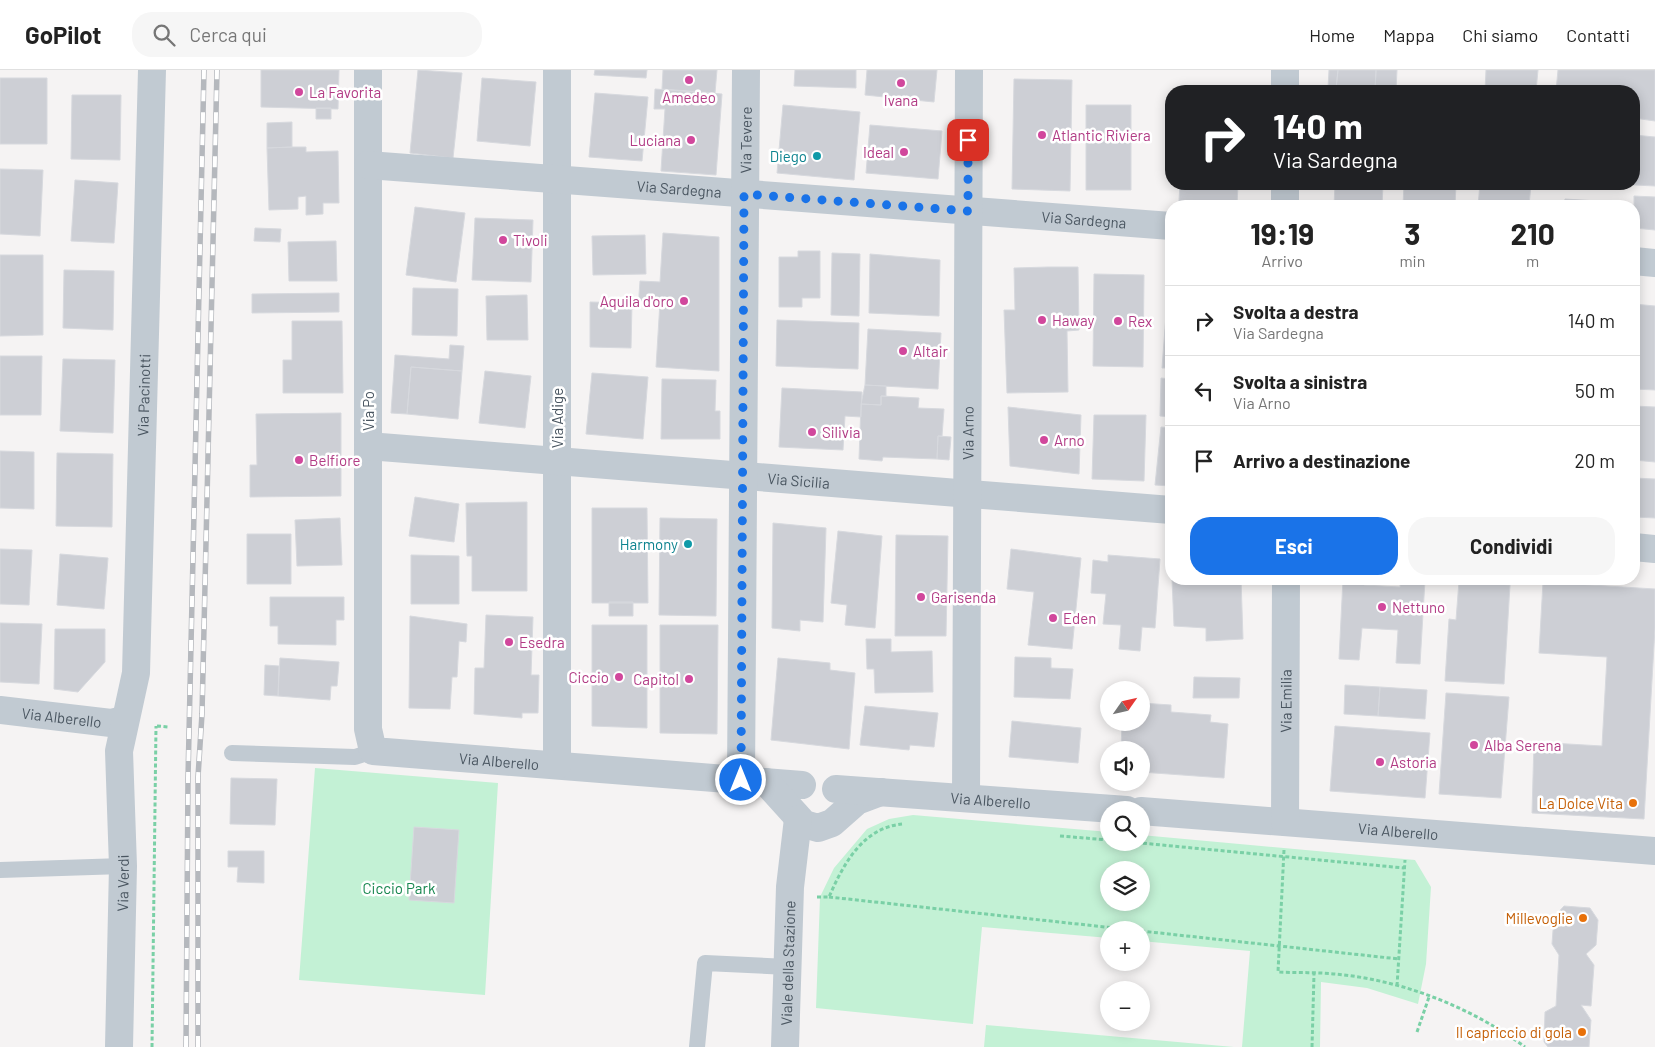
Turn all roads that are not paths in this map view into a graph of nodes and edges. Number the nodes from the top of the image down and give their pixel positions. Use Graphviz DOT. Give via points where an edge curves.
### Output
graph roads {
  1 [pos="152,70"];
  2 [pos="368,70"];
  3 [pos="557,70"];
  4 [pos="746,70"];
  5 [pos="969,70"];
  6 [pos="1285,70"];
  7 [pos="1285,85"];
  8 [pos="368,165"];
  9 [pos="556,180"];
  10 [pos="744,194"];
  11 [pos="968,211"];
  12 [pos="1165,226"];
  13 [pos="1640,262"];
  14 [pos="1655,263"];
  15 [pos="368,446"];
  16 [pos="558,461"];
  17 [pos="743,476"];
  18 [pos="967,494"];
  19 [pos="1165,510"];
  20 [pos="1640,548"];
  21 [pos="1655,549"];
  22 [pos="1286,585"];
  23 [pos="0,710"];
  24 [pos="136,723"];
  25 [pos="373,751"];
  26 [pos="232,753"];
  27 [pos="557,765"];
  28 [pos="753,781"];
  29 [pos="802,785"];
  30 [pos="836,789"];
  31 [pos="884,791"];
  32 [pos="966,797"];
  33 [pos="1100,808"];
  34 [pos="1150,812"];
  35 [pos="796,815"];
  36 [pos="835,819"];
  37 [pos="1285,822"];
  38 [pos="1655,851"];
  39 [pos="123,866"];
  40 [pos="0,870"];
  41 [pos="790,892"];
  42 [pos="788,967"];
  43 [pos="787,1045"];
  44 [pos="119,1047"];
  45 [pos="697,1047"];
  1 -- 24 [label="street, Via Pacinotti"];
  2 -- 8 [label="street, Via Po"];
  3 -- 9 [label="street, Via Adige"];
  4 -- 10 [label="street, Via Tevere"];
  5 -- 11 [label="street, Via Arno"];
  6 -- 7 [label="street"];
  8 -- 9 [label="street, Via Sardegna"];
  8 -- 15 [label="street, Via Po"];
  9 -- 10 [label="street, Via Sardegna"];
  9 -- 16 [label="street, Via Adige"];
  10 -- 11 [label="street, Via Sardegna"];
  10 -- 17 [label="street, Via Tevere"];
  11 -- 12 [label="street, Via Sardegna"];
  11 -- 18 [label="street, Via Arno"];
  13 -- 14 [label="street"];
  15 -- 16 [label="street, Via Sicilia"];
  15 -- 25 [label="street, Via Po" via="368,730"];
  16 -- 17 [label="street, Via Sicilia"];
  16 -- 27 [label="street, Via Adige"];
  17 -- 18 [label="street, Via Sicilia"];
  17 -- 28 [label="street, Via Tevere"];
  18 -- 19 [label="street, Via Sicilia"];
  18 -- 32 [label="street, Via Arno"];
  20 -- 21 [label="street"];
  22 -- 37 [label="street, Via Emilia"];
  23 -- 24 [label="street, Via Alberello"];
  24 -- 39 [label="street, Via Verdi" via="119,751"];
  25 -- 26 [label="lane, Via Alberello" via="355,757"];
  25 -- 27 [label="street, Via Alberello"];
  27 -- 28 [label="street, Via Alberello"];
  28 -- 29 [label="street, Via Alberello"];
  28 -- 35 [label="street"];
  29 -- 30 [label="street, Via Alberello" via="816,779 824,780"];
  29 -- 35 [label="street" via="794,796"];
  30 -- 31 [label="street, Via Alberello"];
  30 -- 36 [label="street" via="841,802"];
  31 -- 32 [label="street, Via Alberello"];
  31 -- 36 [label="street, Via Alberello" via="857,801"];
  32 -- 33 [label="street, Via Alberello"];
  34 -- 37 [label="street, Via Alberello"];
  35 -- 36 [label="street" via="810,827 818,828"];
  35 -- 41 [label="street, Viale della Stazione"];
  36 -- 41 [label="street, Viale della Stazione" via="809,854"];
  37 -- 38 [label="street, Via Alberello"];
  39 -- 40 [label="lane"];
  39 -- 44 [label="street, Via Verdi"];
  41 -- 42 [label="street, Viale della Stazione"];
  42 -- 43 [label="street, Viale della Stazione"];
  42 -- 45 [label="lane" via="705,964"];
}
